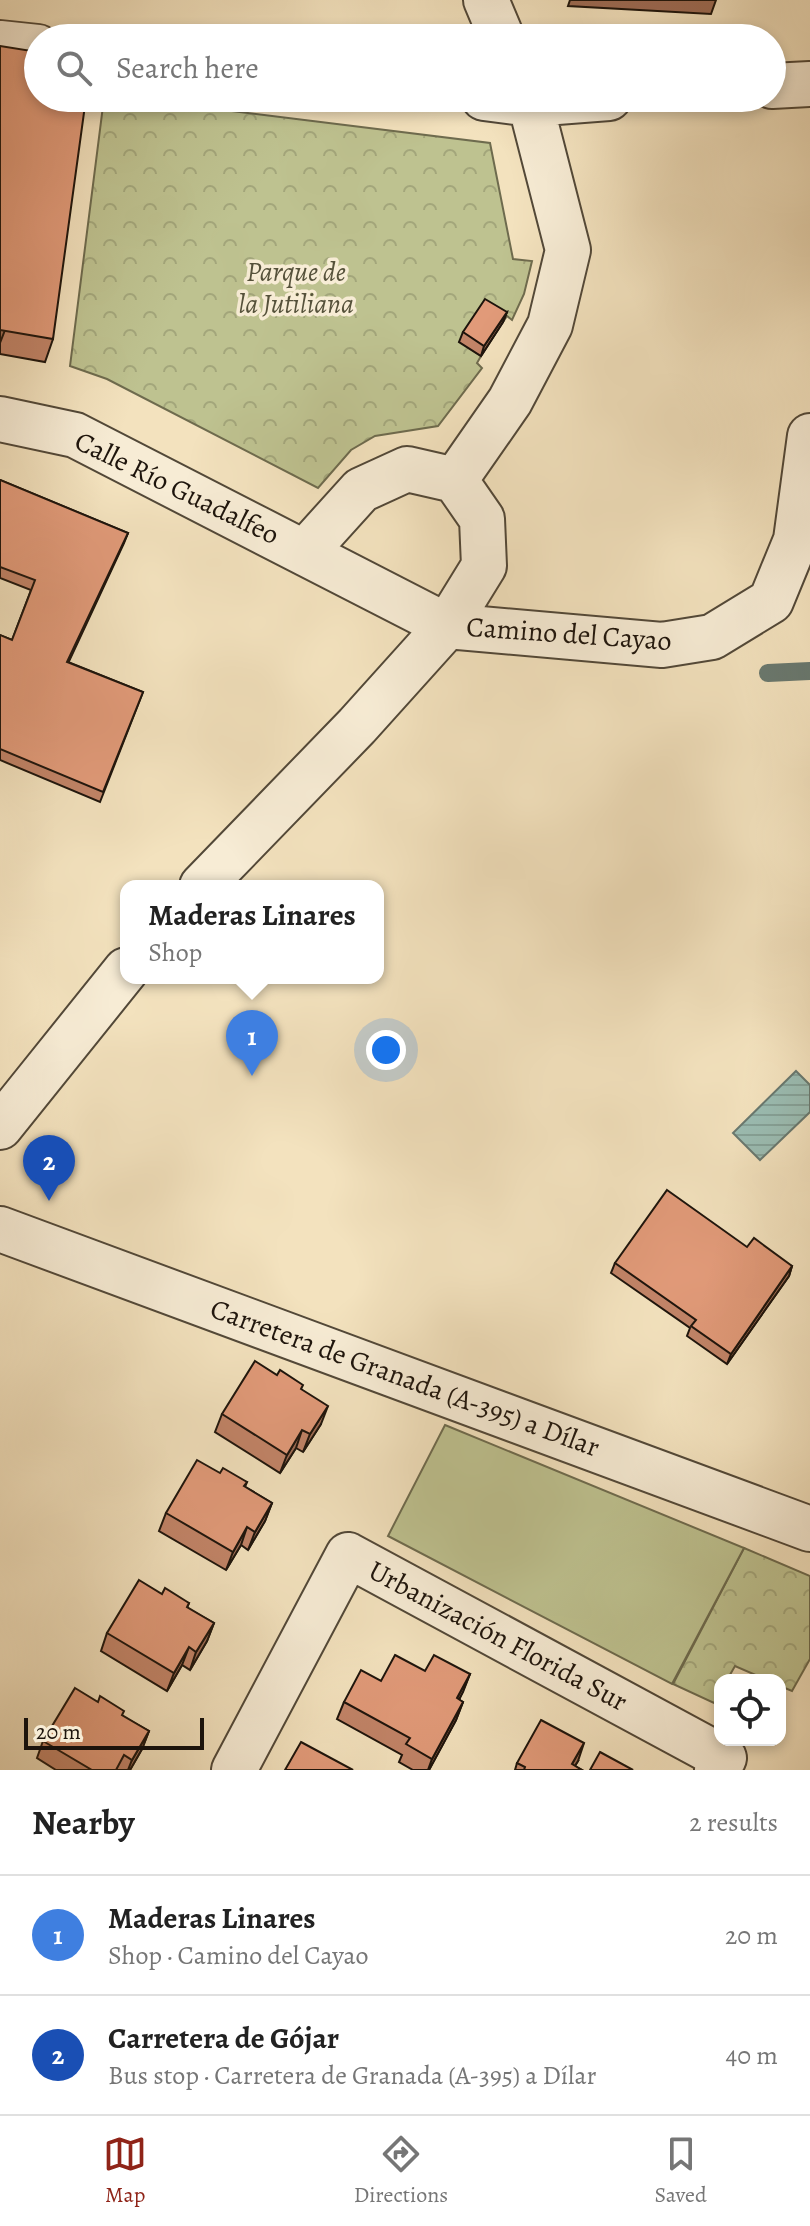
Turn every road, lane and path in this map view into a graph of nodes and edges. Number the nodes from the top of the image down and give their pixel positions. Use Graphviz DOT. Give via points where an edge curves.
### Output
graph roads {
  1 [pos="486,0"];
  2 [pos="496,24"];
  3 [pos="0,43"];
  4 [pos="24,46"];
  5 [pos="810,84"];
  6 [pos="786,85"];
  7 [pos="533,112"];
  8 [pos="0,419"];
  9 [pos="810,436"];
  10 [pos="455,480"];
  11 [pos="305,552"];
  12 [pos="447,626"];
  13 [pos="208,880"];
  14 [pos="120,977"];
  15 [pos="0,1127"];
  16 [pos="0,1229"];
  17 [pos="810,1529"];
  18 [pos="234,1770"];
  19 [pos="717,1770"];
  1 -- 2 [label="street"];
  3 -- 4 [label="street"];
  5 -- 6 [label="street"];
  7 -- 10 [label="street" via="568,250 550,325 510,401"];
  8 -- 11 [label="street, Calle Río Guadalfeo" via="75,435"];
  9 -- 12 [label="street, Camino del Cayao" via="796,540 771,601 712,637 662,645"];
  10 -- 11 [label="street" via="407,469 361,490"];
  10 -- 12 [label="street" via="482,519 484,566"];
  11 -- 12 [label="street, Calle Río Guadalfeo"];
  12 -- 13 [label="street, Camino del Cayao"];
  14 -- 15 [label="street"];
  16 -- 17 [label="street, Carretera de Granada (A-395) a Dílar"];
  18 -- 19 [label="street, Urbanización Florida Sur" via="348,1555 724,1758"];
}
